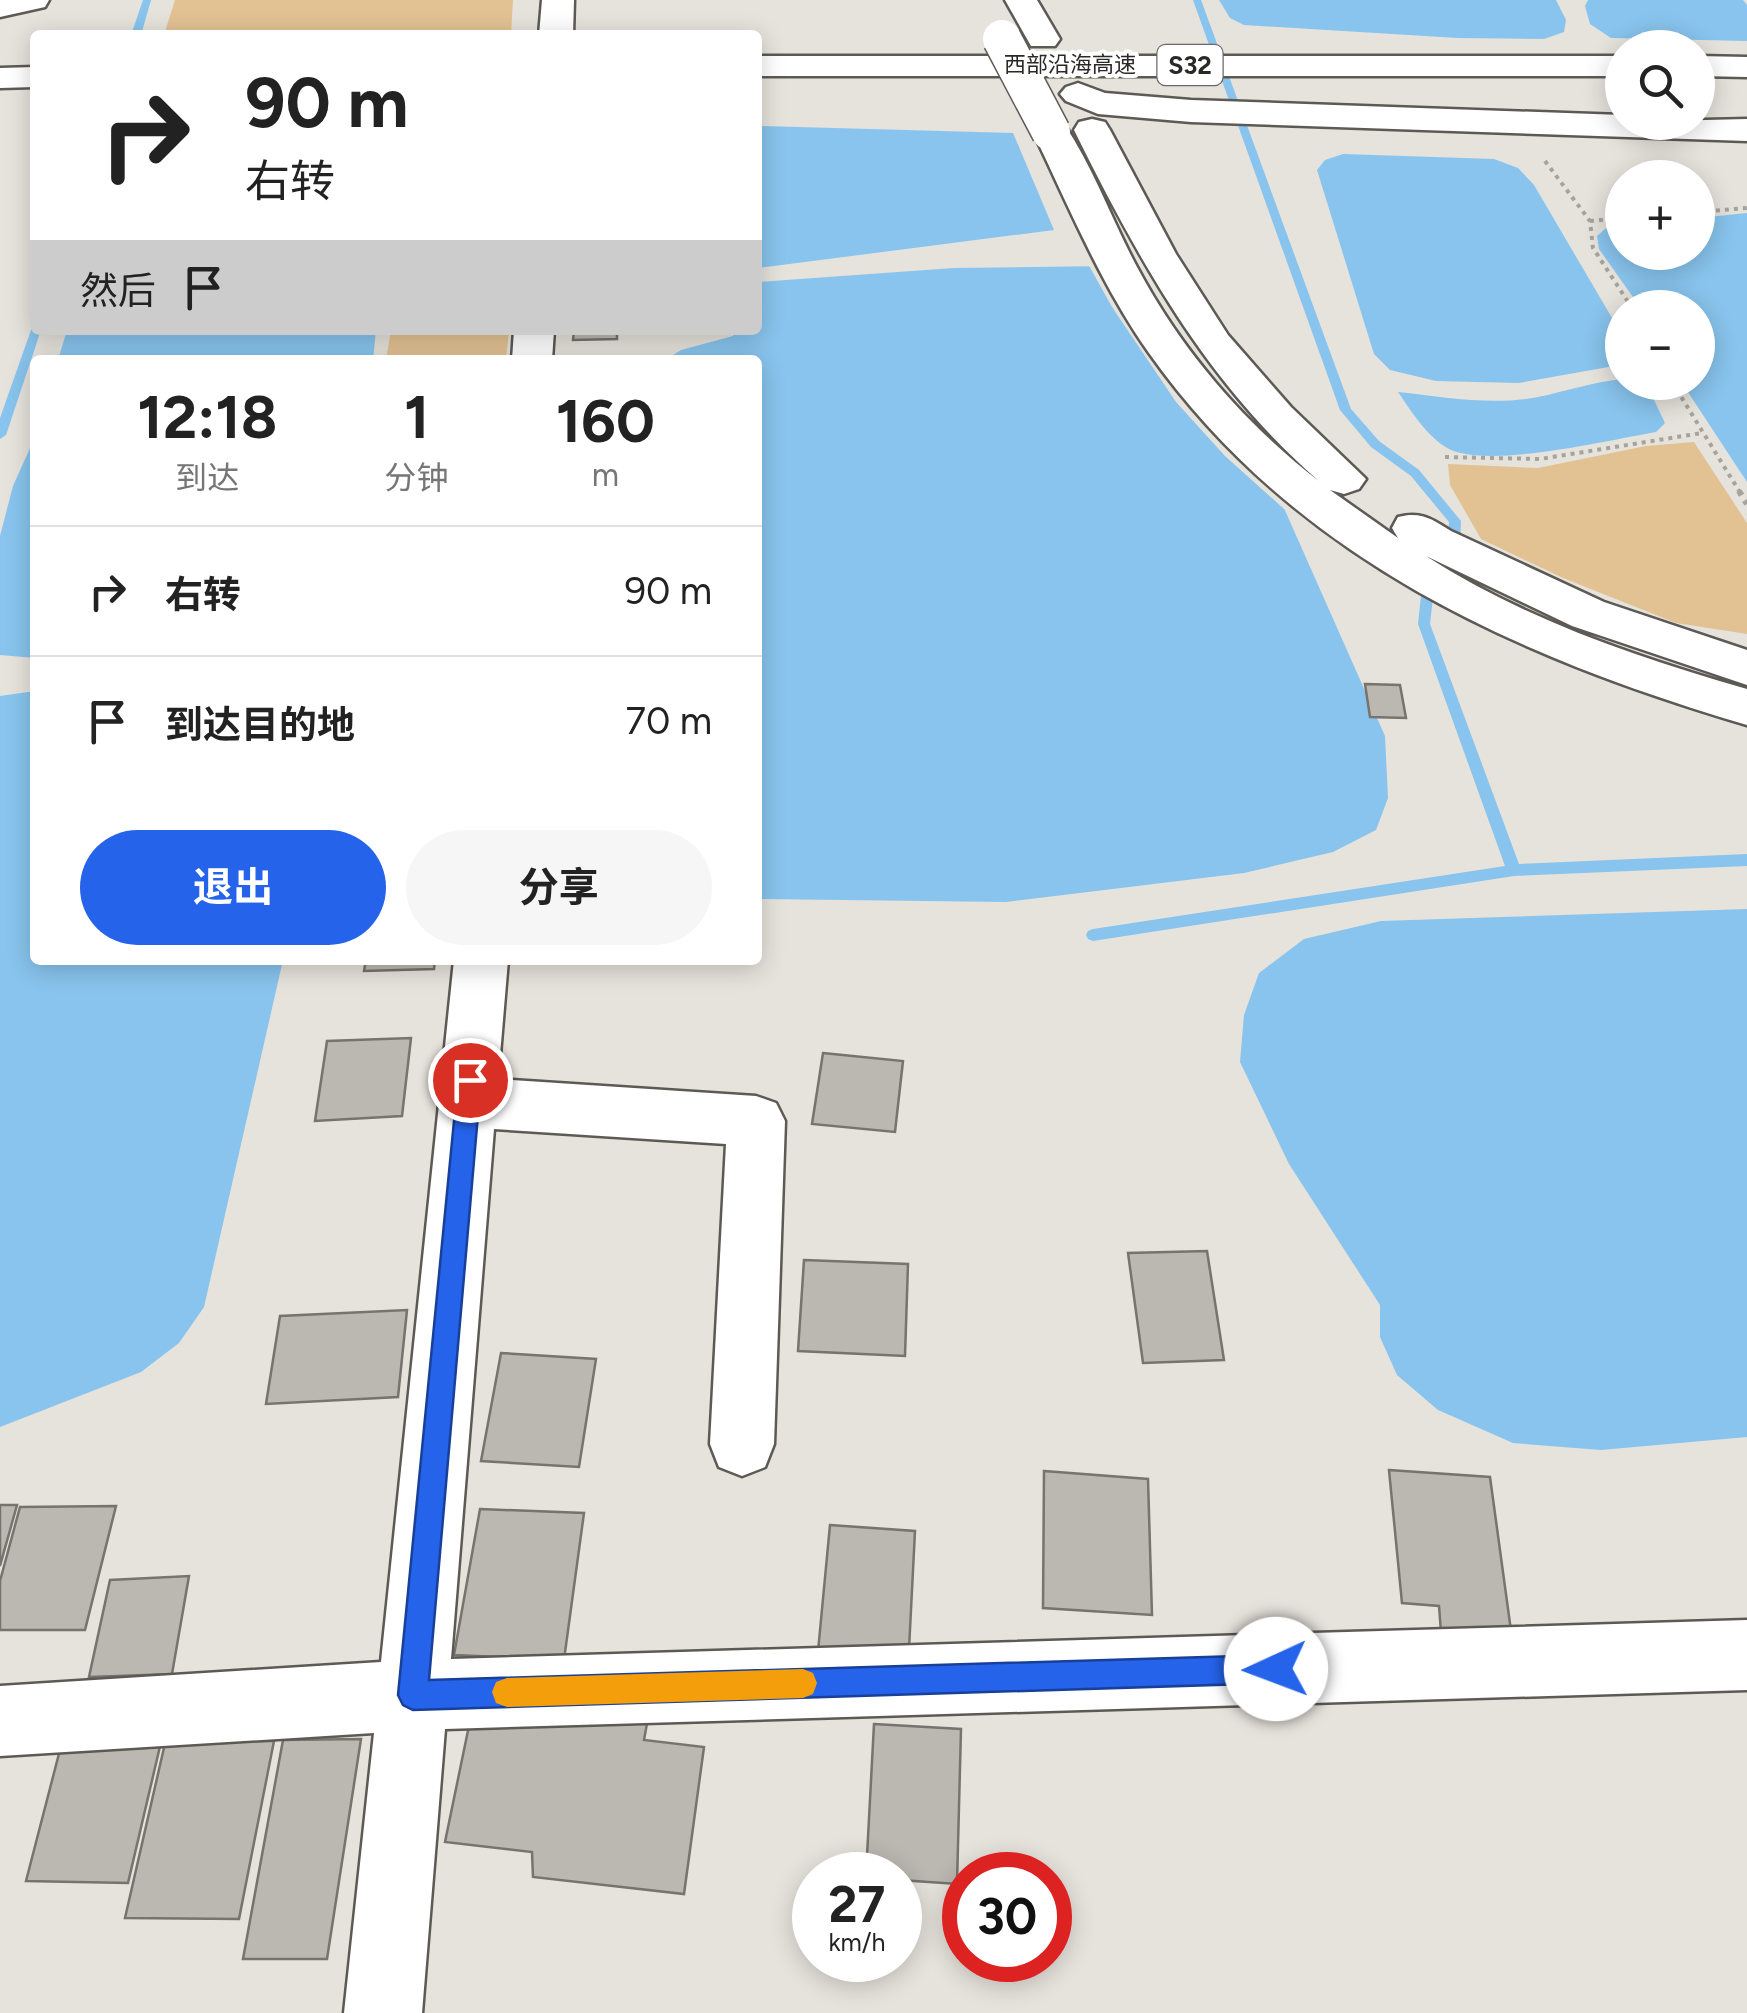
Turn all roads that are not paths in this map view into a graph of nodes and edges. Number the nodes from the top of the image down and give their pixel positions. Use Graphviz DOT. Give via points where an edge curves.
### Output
graph roads {
  1 [pos="33,0"];
  2 [pos="558,0"];
  3 [pos="1021,0"];
  4 [pos="0,7"];
  5 [pos="988,13"];
  6 [pos="556,30"];
  7 [pos="762,66"];
  8 [pos="1605,66"];
  9 [pos="1715,66"];
  10 [pos="1747,67"];
  11 [pos="0,78"];
  12 [pos="30,78"];
  13 [pos="762,94"];
  14 [pos="1078,94"];
  15 [pos="1605,96"];
  16 [pos="1715,97"];
  17 [pos="1747,98"];
  18 [pos="30,102"];
  19 [pos="0,103"];
  20 [pos="1747,130"];
  21 [pos="1747,668"];
  22 [pos="1747,707"];
  23 [pos="480,965"];
  24 [pos="468,1102"];
  25 [pos="742,1444"];
  26 [pos="1747,1654"];
  27 [pos="413,1695"];
  28 [pos="0,1721"];
  29 [pos="384,2013"];
  1 -- 4 [label="main road"];
  2 -- 6 [label="main road"];
  3 -- 21 [label="main road" via="1182,298 1306,448 1364,495 1469,559 1588,614"];
  5 -- 22 [label="main road, bridge" via="1131,293 1206,399 1255,452 1392,558 1482,610 1589,656"];
  7 -- 8 [label="main road, 西部沿海高速 / S32"];
  9 -- 10 [label="main road"];
  11 -- 12 [label="main road"];
  13 -- 14 [label="main road, 西部沿海高速 / S32"];
  14 -- 15 [label="main road, 西部沿海高速 / S32"];
  14 -- 20 [label="main road" via="1098,103 1190,111"];
  16 -- 17 [label="main road"];
  18 -- 19 [label="main road"];
  23 -- 24 [label="main road"];
  24 -- 25 [label="main road" via="756,1121"];
  24 -- 27 [label="main road"];
  26 -- 27 [label="main road"];
  27 -- 28 [label="main road"];
  27 -- 29 [label="main road"];
}
